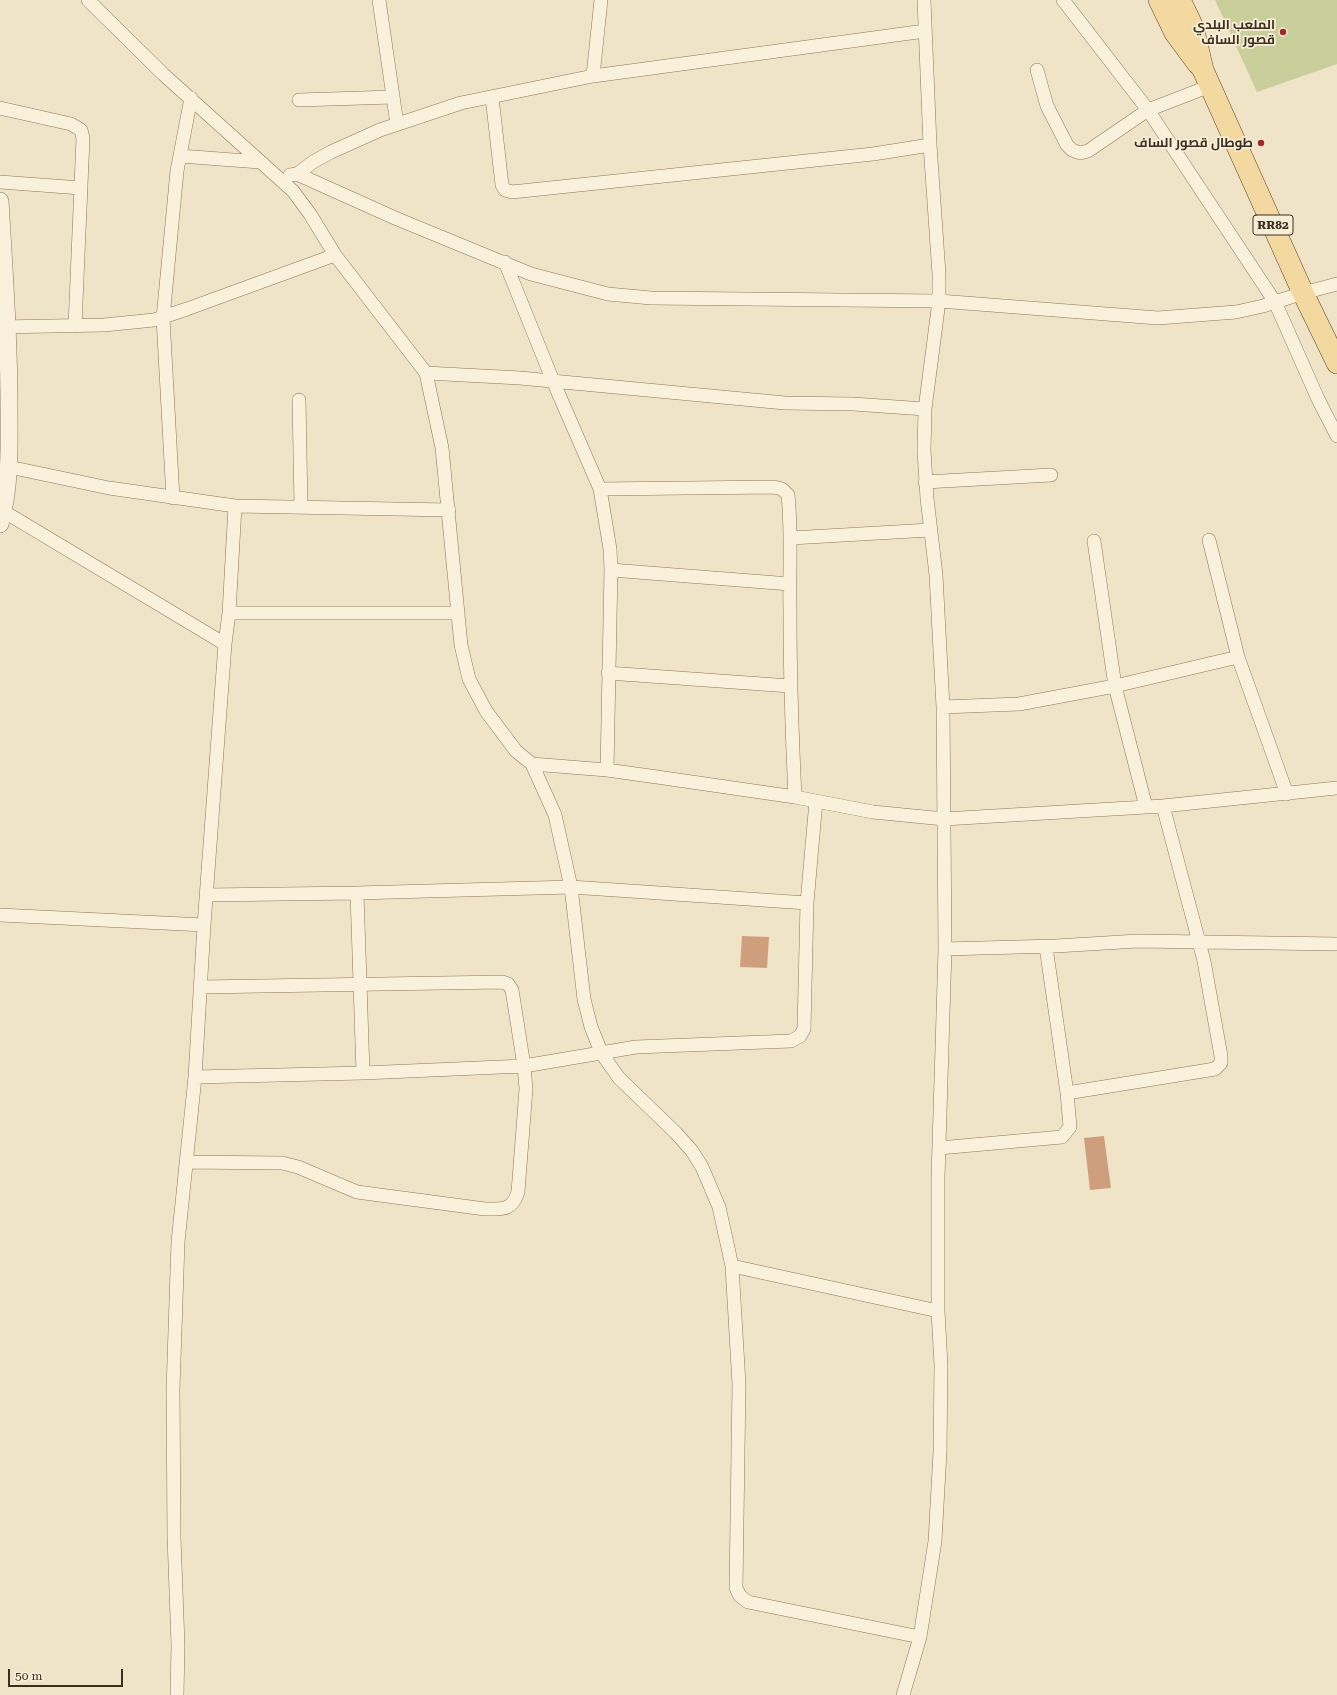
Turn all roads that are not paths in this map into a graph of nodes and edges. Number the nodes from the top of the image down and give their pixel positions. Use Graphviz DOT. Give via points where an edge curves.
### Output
graph roads {
  1 [pos="88,0"];
  2 [pos="379,0"];
  3 [pos="601,0"];
  4 [pos="924,0"];
  5 [pos="1063,0"];
  6 [pos="1159,0"];
  7 [pos="1180,0"];
  8 [pos="924,31"];
  9 [pos="1037,70"];
  10 [pos="594,76"];
  11 [pos="1207,78"];
  12 [pos="393,97"];
  13 [pos="492,97"];
  14 [pos="191,98"];
  15 [pos="299,100"];
  16 [pos="0,108"];
  17 [pos="1148,110"];
  18 [pos="397,124"];
  19 [pos="930,145"];
  20 [pos="180,156"];
  21 [pos="260,162"];
  22 [pos="296,174"];
  23 [pos="276,176"];
  24 [pos="0,182"];
  25 [pos="81,188"];
  26 [pos="0,201"];
  27 [pos="334,255"];
  28 [pos="505,262"];
  29 [pos="1337,284"];
  30 [pos="1304,293"];
  31 [pos="939,302"];
  32 [pos="1275,302"];
  33 [pos="163,318"];
  34 [pos="75,326"];
  35 [pos="4,328"];
  36 [pos="1337,363"];
  37 [pos="426,373"];
  38 [pos="553,381"];
  39 [pos="299,400"];
  40 [pos="925,409"];
  41 [pos="1337,436"];
  42 [pos="9,467"];
  43 [pos="1051,475"];
  44 [pos="925,482"];
  45 [pos="600,489"];
  46 [pos="173,498"];
  47 [pos="235,506"];
  48 [pos="301,507"];
  49 [pos="449,510"];
  50 [pos="2,517"];
  51 [pos="930,530"];
  52 [pos="791,538"];
  53 [pos="1208,540"];
  54 [pos="1094,541"];
  55 [pos="611,570"];
  56 [pos="790,584"];
  57 [pos="458,612"];
  58 [pos="229,613"];
  59 [pos="225,644"];
  60 [pos="1238,657"];
  61 [pos="608,673"];
  62 [pos="790,686"];
  63 [pos="1115,686"];
  64 [pos="943,707"];
  65 [pos="532,764"];
  66 [pos="607,770"];
  67 [pos="1337,788"];
  68 [pos="1287,794"];
  69 [pos="795,798"];
  70 [pos="816,802"];
  71 [pos="1163,806"];
  72 [pos="1146,807"];
  73 [pos="944,819"];
  74 [pos="571,887"];
  75 [pos="357,893"];
  76 [pos="207,895"];
  77 [pos="807,903"];
  78 [pos="0,915"];
  79 [pos="204,925"];
  80 [pos="1198,943"];
  81 [pos="1337,944"];
  82 [pos="1046,947"];
  83 [pos="945,949"];
  84 [pos="360,985"];
  85 [pos="201,987"];
  86 [pos="602,1054"];
  87 [pos="524,1066"];
  88 [pos="363,1074"];
  89 [pos="195,1077"];
  90 [pos="1066,1093"];
  91 [pos="939,1148"];
  92 [pos="186,1162"];
  93 [pos="732,1266"];
  94 [pos="938,1311"];
  95 [pos="920,1637"];
  96 [pos="177,1695"];
  97 [pos="904,1695"];
  1 -- 14 [label="street"];
  2 -- 12 [label="street"];
  3 -- 10 [label="street"];
  4 -- 8 [label="street"];
  5 -- 17 [label="street"];
  6 -- 11 [label="main road, RR82" via="1175,33"];
  7 -- 11 [label="main road, RR82" via="1193,26"];
  8 -- 10 [label="street"];
  8 -- 19 [label="street"];
  9 -- 17 [label="street" via="1047,106 1067,145 1076,152 1088,151"];
  10 -- 13 [label="street"];
  11 -- 17 [label="street"];
  11 -- 30 [label="main road, RR82"];
  12 -- 15 [label="street"];
  12 -- 18 [label="street"];
  13 -- 18 [label="street" via="461,103"];
  13 -- 19 [label="street" via="502,185 505,190 512,192 873,154"];
  14 -- 20 [label="street"];
  14 -- 21 [label="street"];
  16 -- 25 [label="street" via="71,124 81,130"];
  17 -- 32 [label="street"];
  18 -- 22 [label="street" via="330,152"];
  19 -- 31 [label="street"];
  20 -- 21 [label="street"];
  20 -- 33 [label="street"];
  21 -- 23 [label="street"];
  22 -- 23 [label="street"];
  22 -- 28 [label="street" via="395,218"];
  23 -- 27 [label="street" via="302,203"];
  24 -- 25 [label="street"];
  25 -- 34 [label="street"];
  26 -- 35 [label="street"];
  27 -- 33 [label="street"];
  27 -- 37 [label="street"];
  28 -- 31 [label="street" via="531,274 608,294 651,298"];
  28 -- 38 [label="street"];
  29 -- 30 [label="street"];
  30 -- 32 [label="street"];
  30 -- 36 [label="main road, RR82"];
  31 -- 32 [label="street" via="1158,318 1236,312"];
  31 -- 40 [label="street"];
  32 -- 41 [label="street"];
  33 -- 34 [label="street"];
  33 -- 46 [label="street"];
  34 -- 35 [label="street"];
  35 -- 42 [label="street"];
  37 -- 38 [label="street"];
  37 -- 49 [label="street" via="442,448"];
  38 -- 40 [label="street" via="778,402"];
  38 -- 45 [label="street"];
  39 -- 48 [label="street"];
  40 -- 44 [label="street"];
  42 -- 46 [label="street"];
  42 -- 50 [label="street" via="7,496"];
  43 -- 44 [label="street"];
  44 -- 51 [label="street"];
  45 -- 52 [label="street" via="782,489 788,495"];
  45 -- 55 [label="street"];
  46 -- 47 [label="street"];
  47 -- 48 [label="street"];
  47 -- 58 [label="street"];
  48 -- 49 [label="street"];
  49 -- 57 [label="street"];
  50 -- 59 [label="street"];
  51 -- 52 [label="street"];
  51 -- 64 [label="street" via="936,576"];
  52 -- 56 [label="street"];
  53 -- 60 [label="street"];
  54 -- 63 [label="street"];
  55 -- 56 [label="street"];
  55 -- 61 [label="street"];
  56 -- 62 [label="street"];
  57 -- 58 [label="street"];
  57 -- 65 [label="street" via="461,645 470,679 486,711 504,737"];
  58 -- 59 [label="street"];
  59 -- 76 [label="street"];
  60 -- 63 [label="street"];
  60 -- 68 [label="street"];
  61 -- 62 [label="street"];
  61 -- 66 [label="street"];
  62 -- 69 [label="street"];
  63 -- 64 [label="street" via="1019,704"];
  63 -- 72 [label="street"];
  64 -- 73 [label="street"];
  65 -- 66 [label="street"];
  65 -- 74 [label="street" via="555,815"];
  66 -- 69 [label="street"];
  67 -- 68 [label="street"];
  68 -- 71 [label="street"];
  69 -- 70 [label="street"];
  70 -- 73 [label="street" via="873,812"];
  70 -- 77 [label="street"];
  71 -- 72 [label="street"];
  71 -- 80 [label="street"];
  72 -- 73 [label="street"];
  73 -- 83 [label="street"];
  74 -- 75 [label="street"];
  74 -- 77 [label="street"];
  74 -- 86 [label="street" via="584,999 591,1027"];
  75 -- 76 [label="street"];
  75 -- 84 [label="street"];
  76 -- 79 [label="street"];
  77 -- 86 [label="street" via="805,1022 800,1036 791,1040 636,1047"];
  78 -- 79 [label="street"];
  79 -- 85 [label="street"];
  80 -- 81 [label="street"];
  80 -- 82 [label="street" via="1138,940"];
  80 -- 90 [label="street" via="1204,962 1221,1056 1221,1063 1216,1069"];
  82 -- 83 [label="street"];
  82 -- 90 [label="street"];
  83 -- 91 [label="street"];
  84 -- 85 [label="street"];
  84 -- 87 [label="street" via="502,982 508,984 512,990"];
  84 -- 88 [label="street"];
  85 -- 89 [label="street"];
  86 -- 87 [label="street"];
  86 -- 93 [label="street" via="623,1083 676,1133 702,1167 719,1207"];
  87 -- 88 [label="street"];
  87 -- 92 [label="street" via="526,1089 518,1192 511,1205 502,1209 484,1210 357,1192 298,1167 282,1163"];
  88 -- 89 [label="street"];
  89 -- 92 [label="street"];
  90 -- 91 [label="street" via="1070,1127 1062,1137"];
  91 -- 94 [label="street"];
  92 -- 96 [label="street" via="178,1242 173,1389"];
  93 -- 94 [label="street"];
  93 -- 95 [label="street" via="740,1384 736,1588 740,1596 748,1602"];
  94 -- 95 [label="street" via="941,1365 935,1541"];
  95 -- 97 [label="street"];
}
